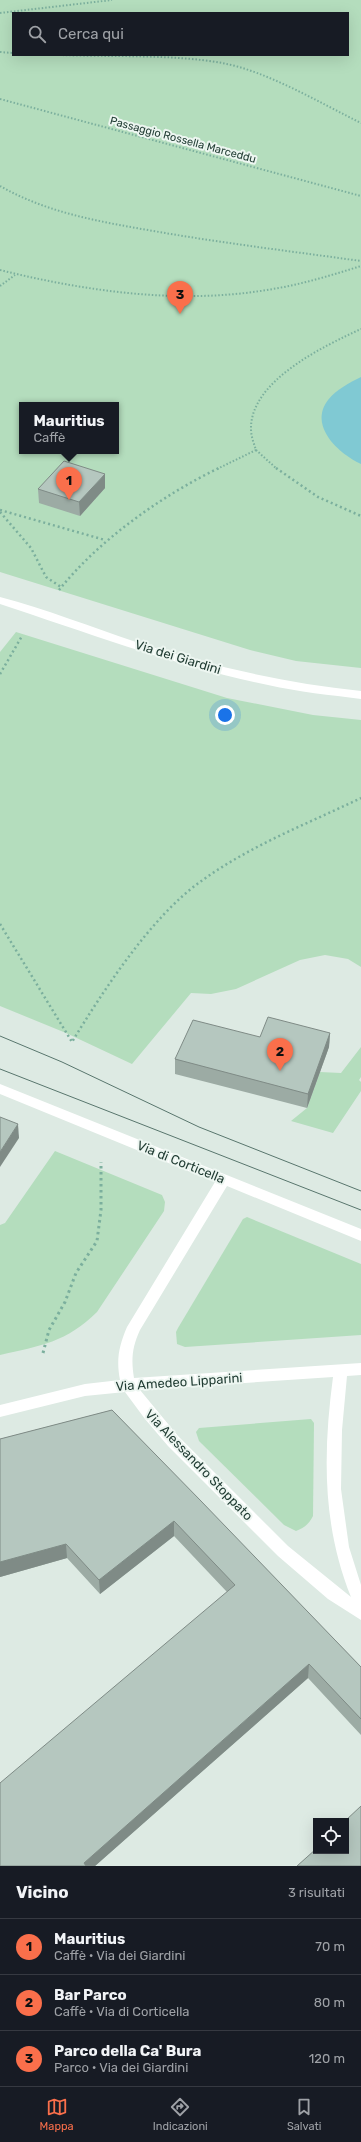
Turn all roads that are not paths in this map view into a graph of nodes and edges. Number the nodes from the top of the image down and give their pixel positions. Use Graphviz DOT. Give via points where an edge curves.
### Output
graph roads {
  1 [pos="0,600"];
  2 [pos="361,695"];
  3 [pos="0,1089"];
  4 [pos="224,1179"];
  5 [pos="361,1235"];
  6 [pos="361,1369"];
  7 [pos="341,1370"];
  8 [pos="128,1385"];
  9 [pos="0,1411"];
  10 [pos="361,1604"];
  11 [pos="361,1613"];
  1 -- 2 [label="street, Via dei Giardini" via="236,674 306,689"];
  3 -- 4 [label="street, Via di Corticella"];
  4 -- 5 [label="street, Via di Corticella"];
  4 -- 8 [label="street, Via Alessandro Stoppato" via="134,1326 126,1346 124,1362"];
  6 -- 7 [label="street, Via Amedeo Lipparini"];
  7 -- 8 [label="street, Via Amedeo Lipparini"];
  7 -- 10 [label="street" via="331,1470 339,1543"];
  8 -- 9 [label="street, Via Amedeo Lipparini" via="85,1390"];
  8 -- 11 [label="street, Via Alessandro Stoppato" via="173,1441 283,1551 333,1594"];
}
